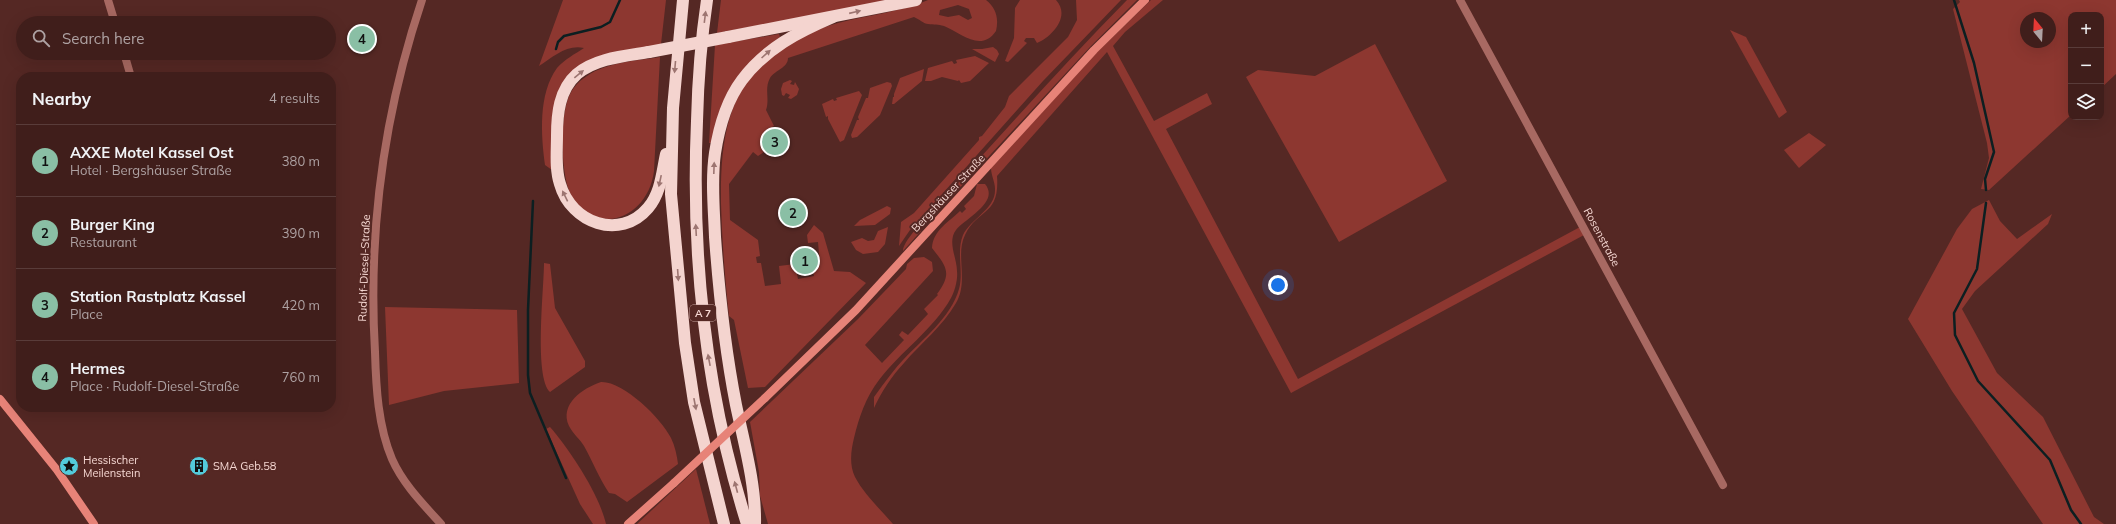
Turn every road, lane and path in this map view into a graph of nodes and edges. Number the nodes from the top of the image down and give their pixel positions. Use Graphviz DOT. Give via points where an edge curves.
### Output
graph roads {
  1 [pos="108,0"];
  2 [pos="422,0"];
  3 [pos="683,0"];
  4 [pos="707,0"];
  5 [pos="916,0"];
  6 [pos="1145,0"];
  7 [pos="1460,0"];
  8 [pos="113,16"];
  9 [pos="833,17"];
  10 [pos="126,60"];
  11 [pos="130,72"];
  12 [pos="672,129"];
  13 [pos="0,399"];
  14 [pos="1723,485"];
  15 [pos="94,524"];
  16 [pos="441,524"];
  17 [pos="628,524"];
  18 [pos="724,524"];
  19 [pos="747,524"];
  20 [pos="755,524"];
  1 -- 8 [label="street"];
  2 -- 16 [label="street, Rudolf-Diesel-Straße" via="401,73 383,164 375,233 373,327 378,393 388,449 408,486"];
  3 -- 12 [label="highway, A 7, one-way" via="675,66"];
  19 -- 4 [label="highway, A 7, one-way" via="727,449 706,346 698,264 695,159 701,49"];
  9 -- 5 [label="highway, one-way"];
  6 -- 17 [label="main road, Bergshäuser Straße, bridge" via="1094,50 856,310"];
  7 -- 14 [label="street, Rosenstraße"];
  12 -- 9 [label="highway, one-way, bridge" via="659,188 649,208 642,214 624,223 603,225 590,221 572,208 560,184 558,172 558,118 564,91 578,74 597,63"];
  20 -- 9 [label="highway, one-way" via="748,463 722,320 714,226 715,153 734,92 747,74 779,43"];
  10 -- 11 [label="street"];
  12 -- 18 [label="highway, A 7, one-way" via="671,194 685,343 694,402"];
  13 -- 15 [label="main road" via="57,470"];
}
